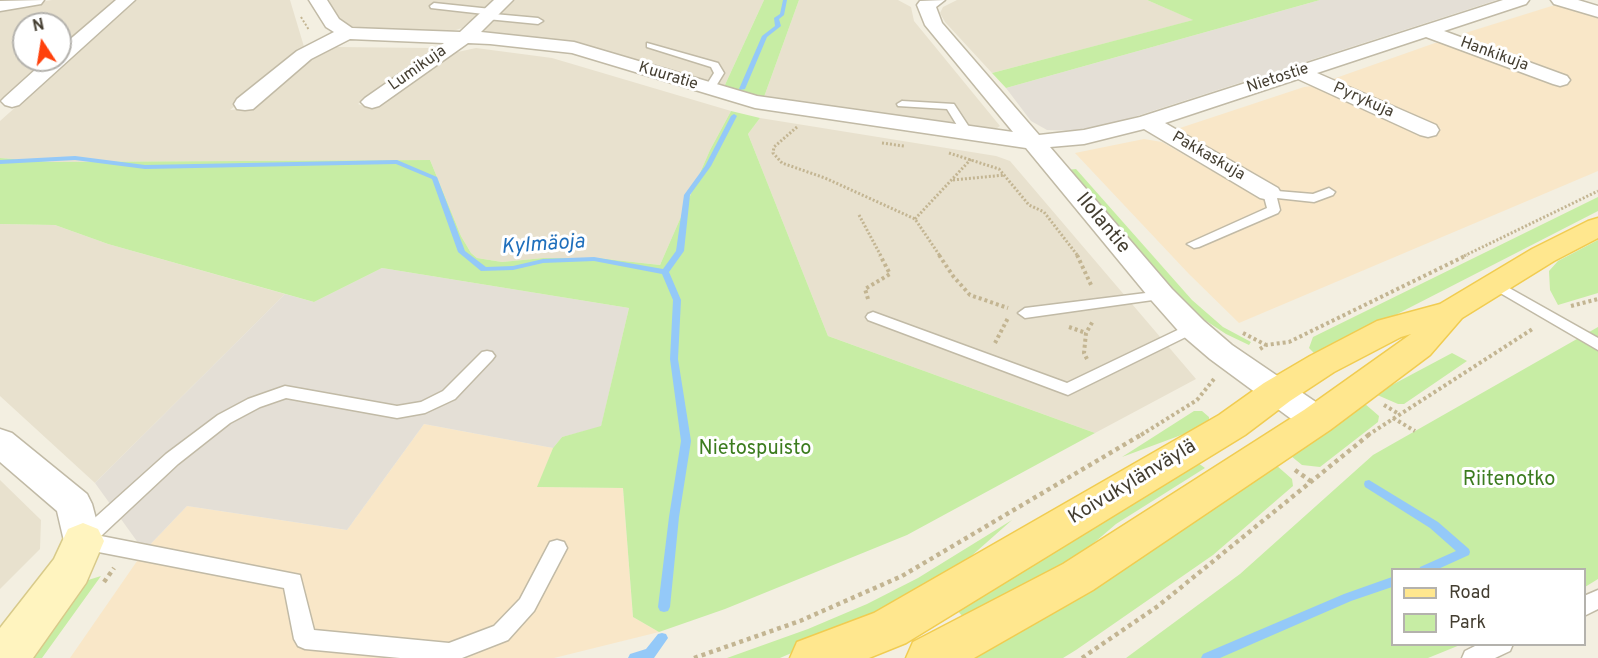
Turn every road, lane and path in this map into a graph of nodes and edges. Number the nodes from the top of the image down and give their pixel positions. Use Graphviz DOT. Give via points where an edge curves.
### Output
graph roads {
  1 [pos="35,0"];
  2 [pos="126,0"];
  3 [pos="318,0"];
  4 [pos="935,0"];
  5 [pos="1520,0"];
  6 [pos="1560,0"];
  7 [pos="0,6"];
  8 [pos="434,6"];
  9 [pos="494,9"];
  10 [pos="1598,12"];
  11 [pos="538,21"];
  12 [pos="1428,31"];
  13 [pos="347,33"];
  14 [pos="465,37"];
  15 [pos="650,45"];
  16 [pos="72,48"];
  17 [pos="44,72"];
  18 [pos="1298,72"];
  19 [pos="1560,80"];
  20 [pos="709,89"];
  21 [pos="12,100"];
  22 [pos="372,102"];
  23 [pos="245,104"];
  24 [pos="902,104"];
  25 [pos="804,120"];
  26 [pos="1147,122"];
  27 [pos="1428,130"];
  28 [pos="967,133"];
  29 [pos="877,142"];
  30 [pos="1032,142"];
  31 [pos="911,146"];
  32 [pos="940,151"];
  33 [pos="976,154"];
  34 [pos="972,159"];
  35 [pos="1005,175"];
  36 [pos="952,180"];
  37 [pos="1598,191"];
  38 [pos="1269,192"];
  39 [pos="1329,192"];
  40 [pos="859,215"];
  41 [pos="915,219"];
  42 [pos="1598,226"];
  43 [pos="1194,244"];
  44 [pos="1495,284"];
  45 [pos="1162,295"];
  46 [pos="1598,299"];
  47 [pos="1103,303"];
  48 [pos="1451,311"];
  49 [pos="1025,313"];
  50 [pos="1552,316"];
  51 [pos="873,317"];
  52 [pos="1193,328"];
  53 [pos="1086,333"];
  54 [pos="1598,345"];
  55 [pos="488,356"];
  56 [pos="986,360"];
  57 [pos="1467,361"];
  58 [pos="1238,364"];
  59 [pos="1475,365"];
  60 [pos="1095,376"];
  61 [pos="1277,392"];
  62 [pos="1393,418"];
  63 [pos="1317,420"];
  64 [pos="1415,431"];
  65 [pos="0,442"];
  66 [pos="82,541"];
  67 [pos="557,548"];
  68 [pos="1501,646"];
  69 [pos="5,658"];
  70 [pos="694,658"];
  71 [pos="814,658"];
  72 [pos="930,658"];
  73 [pos="1082,658"];
  74 [pos="1473,658"];
  1 -- 7 [label="street"];
  2 -- 16 [label="street"];
  3 -- 13 [label="street" via="332,23"];
  4 -- 30 [label="street, Ilolantie" via="926,5 933,25"];
  5 -- 12 [label="street, Nietostie"];
  6 -- 10 [label="street"];
  8 -- 9 [label="lane"];
  9 -- 11 [label="lane"];
  9 -- 14 [label="street, Lumikuja"];
  12 -- 18 [label="street, Nietostie"];
  12 -- 19 [label="street, Hankikuja"];
  13 -- 14 [label="street, Kuuratie"];
  13 -- 23 [label="street" via="304,55"];
  14 -- 20 [label="street, Kuuratie" via="574,48"];
  14 -- 22 [label="street, Lumikuja"];
  15 -- 20 [label="lane" via="715,65 718,73"];
  17 -- 21 [label="street"];
  18 -- 26 [label="street, Nietostie"];
  18 -- 27 [label="street, Pyrykuja"];
  20 -- 28 [label="street, Kuuratie" via="755,102"];
  24 -- 28 [label="lane" via="950,105"];
  25 -- 41 [label="path" via="774,147 773,153 782,163"];
  26 -- 30 [label="street, Nietostie" via="1084,137"];
  26 -- 38 [label="street, Pakkaskuja"];
  28 -- 30 [label="street, Kuuratie"];
  29 -- 31 [label="path"];
  30 -- 45 [label="street, Ilolantie"];
  32 -- 34 [label="path"];
  33 -- 34 [label="path"];
  34 -- 35 [label="path"];
  34 -- 36 [label="path"];
  35 -- 36 [label="path"];
  35 -- 47 [label="path" via="1029,205 1044,212 1082,262 1085,276"];
  36 -- 41 [label="path"];
  37 -- 58 [label="path" via="1289,342 1266,345"];
  38 -- 39 [label="lane" via="1314,198"];
  38 -- 43 [label="lane" via="1274,210"];
  40 -- 51 [label="path" via="890,274 865,289"];
  41 -- 56 [label="path" via="970,296 1012,309"];
  42 -- 44 [label="main road, Koivukylänväylä"];
  44 -- 48 [label="main road, Koivukylänväylä"];
  44 -- 50 [label="lane"];
  45 -- 47 [label="lane"];
  45 -- 52 [label="street, Ilolantie"];
  46 -- 50 [label="path" via="1567,307"];
  47 -- 49 [label="lane"];
  47 -- 53 [label="path"];
  48 -- 61 [label="main road, Koivukylänväylä" via="1389,329"];
  48 -- 63 [label="main road, Koivukylänväylä" via="1418,347"];
  49 -- 53 [label="path"];
  50 -- 54 [label="lane"];
  50 -- 59 [label="path"];
  51 -- 56 [label="lane"];
  52 -- 58 [label="street, Ilolantie"];
  52 -- 60 [label="lane"];
  53 -- 60 [label="path" via="1084,353"];
  55 -- 66 [label="lane" via="449,395 425,407 397,412 285,392 254,403 224,419 172,459"];
  56 -- 60 [label="lane" via="1068,389"];
  57 -- 59 [label="path"];
  58 -- 61 [label="street, Ilolantie"];
  58 -- 70 [label="path" via="1210,381 1197,400 902,576 800,621"];
  59 -- 62 [label="path"];
  61 -- 63 [label="street, Ilolantie"];
  61 -- 71 [label="main road, Koivukylänväylä" via="1232,424 890,628"];
  62 -- 64 [label="path"];
  62 -- 73 [label="path" via="1158,606"];
  63 -- 72 [label="main road, Koivukylänväylä" via="1078,577"];
  65 -- 66 [label="street" via="74,504"];
  66 -- 67 [label="lane" via="292,581 305,639 449,653 501,633 527,605"];
  66 -- 69 [label="street" via="71,570"];
  68 -- 74 [label="lane"];
}
